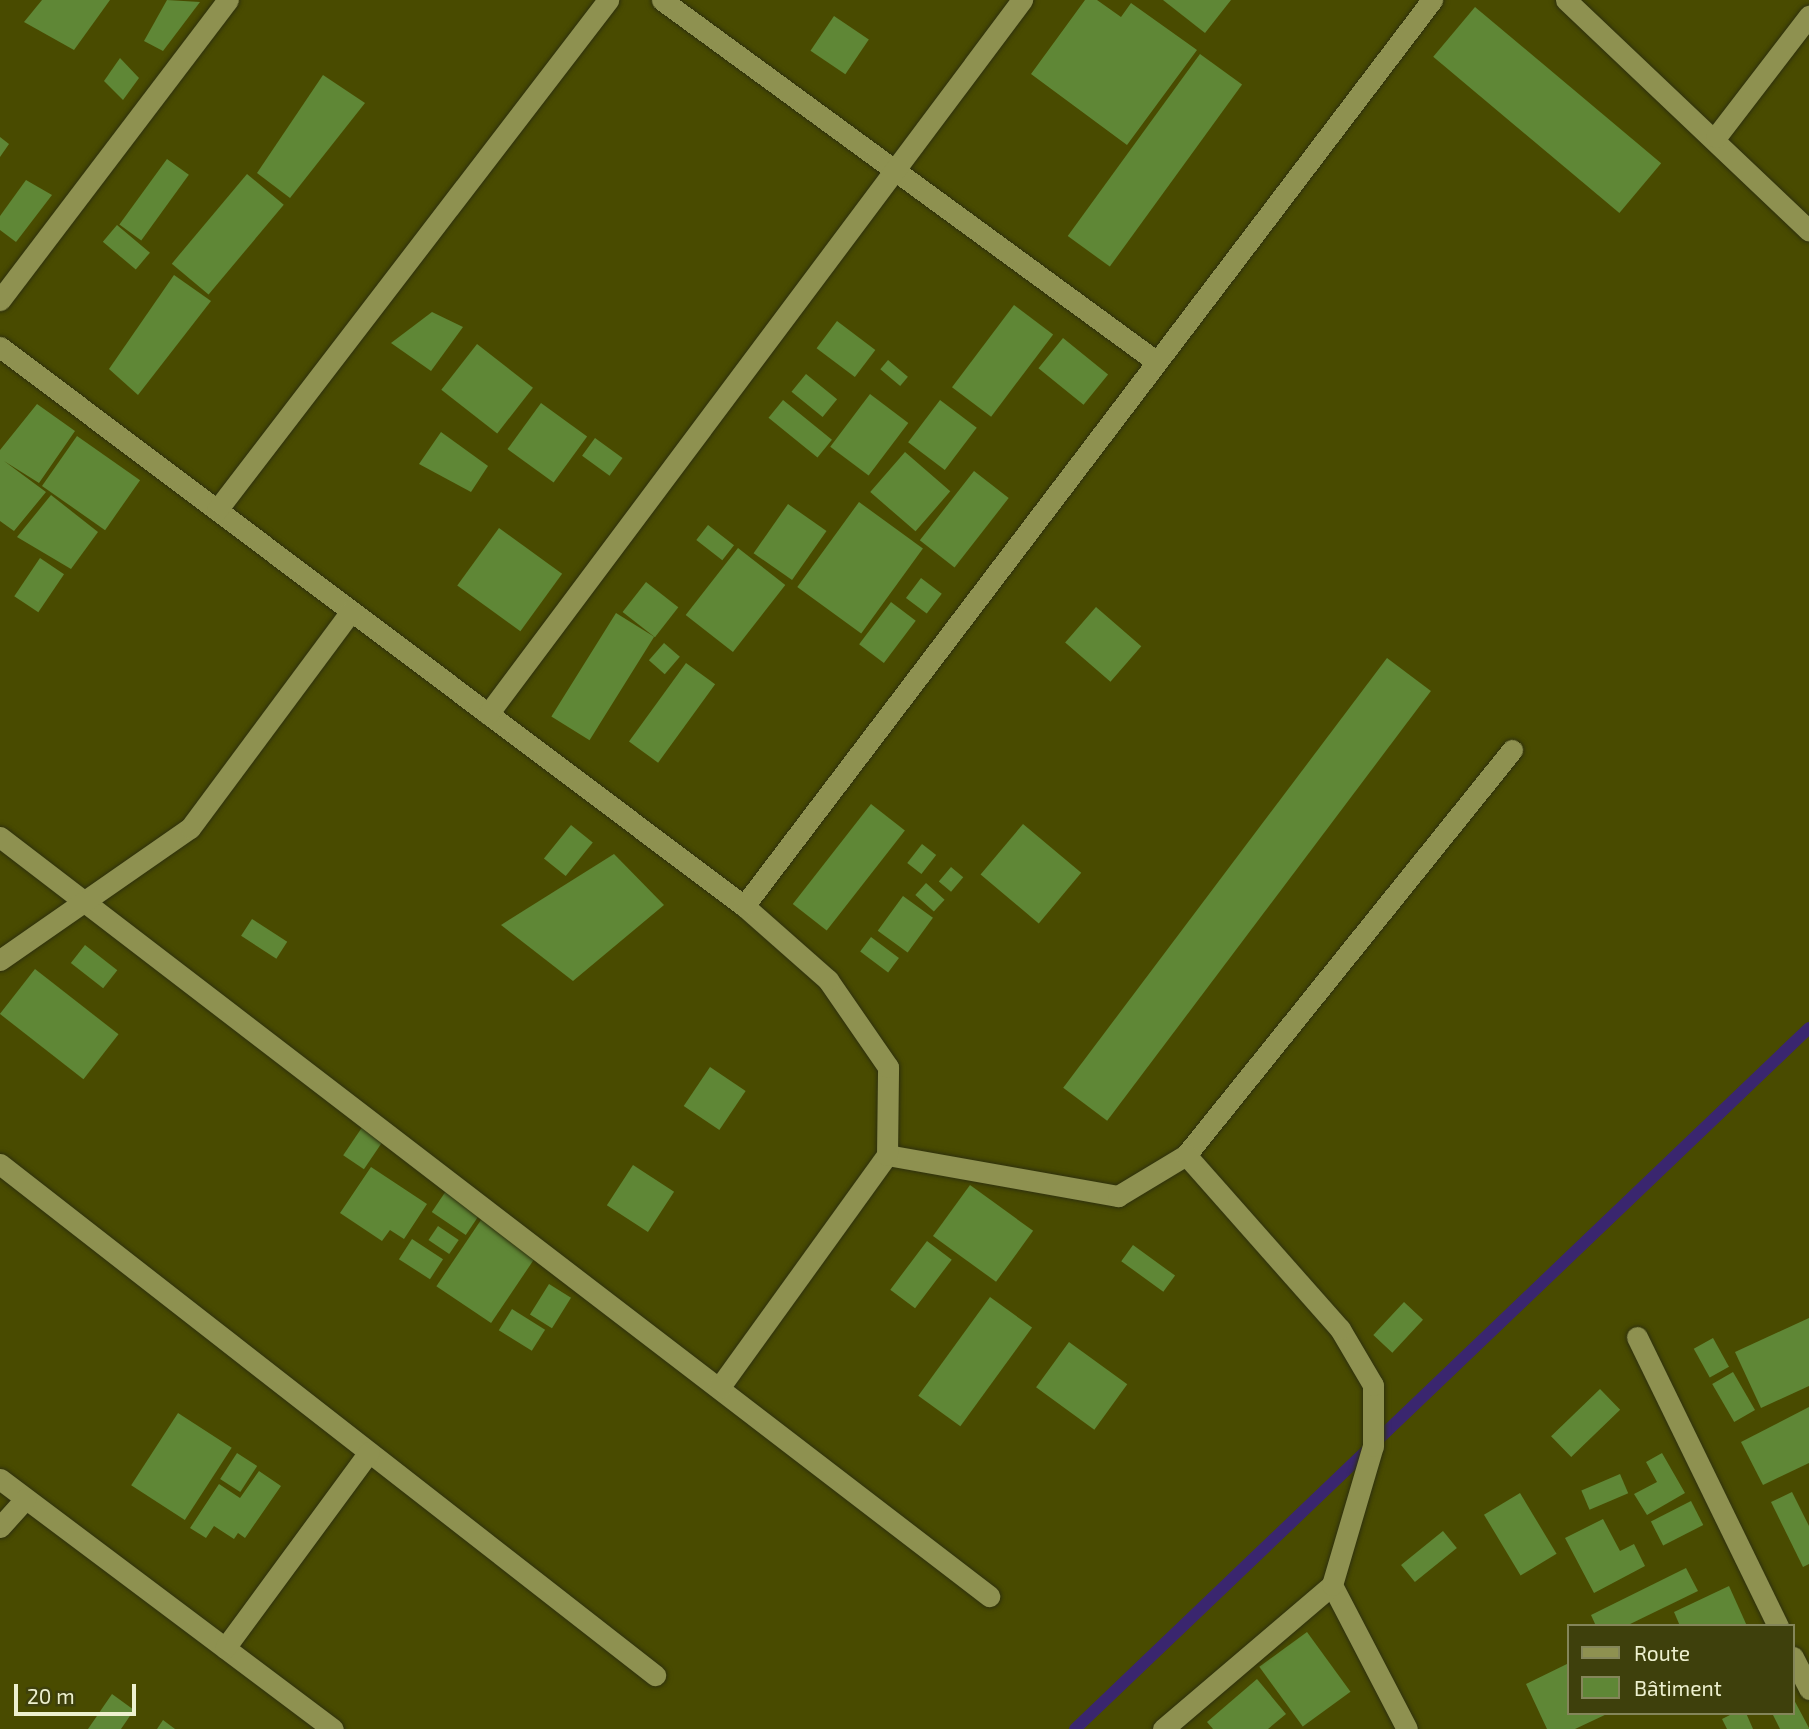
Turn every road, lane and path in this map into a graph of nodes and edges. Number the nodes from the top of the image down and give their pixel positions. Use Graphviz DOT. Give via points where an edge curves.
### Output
graph roads {
  1 [pos="228,0"];
  2 [pos="608,0"];
  3 [pos="662,0"];
  4 [pos="1022,0"];
  5 [pos="1432,0"];
  6 [pos="1566,0"];
  7 [pos="1809,16"];
  8 [pos="1716,136"];
  9 [pos="895,170"];
  10 [pos="1809,231"];
  11 [pos="0,300"];
  12 [pos="0,347"];
  13 [pos="1157,362"];
  14 [pos="217,510"];
  15 [pos="351,611"];
  16 [pos="488,714"];
  17 [pos="1512,750"];
  18 [pos="0,837"];
  19 [pos="84,902"];
  20 [pos="744,906"];
  21 [pos="0,960"];
  22 [pos="887,1155"];
  23 [pos="1186,1155"];
  24 [pos="0,1164"];
  25 [pos="1637,1337"];
  26 [pos="719,1388"];
  27 [pos="369,1452"];
  28 [pos="0,1479"];
  29 [pos="25,1499"];
  30 [pos="0,1527"];
  31 [pos="1332,1586"];
  32 [pos="989,1596"];
  33 [pos="1777,1624"];
  34 [pos="225,1648"];
  35 [pos="1795,1661"];
  36 [pos="655,1675"];
  37 [pos="1809,1689"];
  38 [pos="333,1729"];
  39 [pos="1163,1729"];
  40 [pos="1407,1729"];
  1 -- 11 [label="street"];
  2 -- 14 [label="street"];
  3 -- 9 [label="street"];
  4 -- 9 [label="street"];
  5 -- 13 [label="street"];
  6 -- 8 [label="street"];
  7 -- 8 [label="street"];
  8 -- 10 [label="street"];
  9 -- 13 [label="street"];
  9 -- 16 [label="street"];
  12 -- 14 [label="street"];
  13 -- 20 [label="street"];
  14 -- 15 [label="street"];
  15 -- 16 [label="street"];
  15 -- 19 [label="street" via="190,828"];
  16 -- 20 [label="street"];
  17 -- 23 [label="street"];
  18 -- 19 [label="street"];
  19 -- 21 [label="street"];
  19 -- 26 [label="street"];
  20 -- 22 [label="street" via="828,980 888,1067"];
  22 -- 23 [label="street" via="1118,1196"];
  22 -- 26 [label="street"];
  23 -- 31 [label="street" via="1340,1329 1373,1385 1373,1446"];
  24 -- 27 [label="street"];
  25 -- 33 [label="street"];
  26 -- 32 [label="street"];
  27 -- 34 [label="street"];
  27 -- 36 [label="street"];
  28 -- 29 [label="street"];
  29 -- 30 [label="street"];
  29 -- 34 [label="street"];
  31 -- 39 [label="street"];
  31 -- 40 [label="street"];
  34 -- 38 [label="street"];
  35 -- 37 [label="street"];
}
